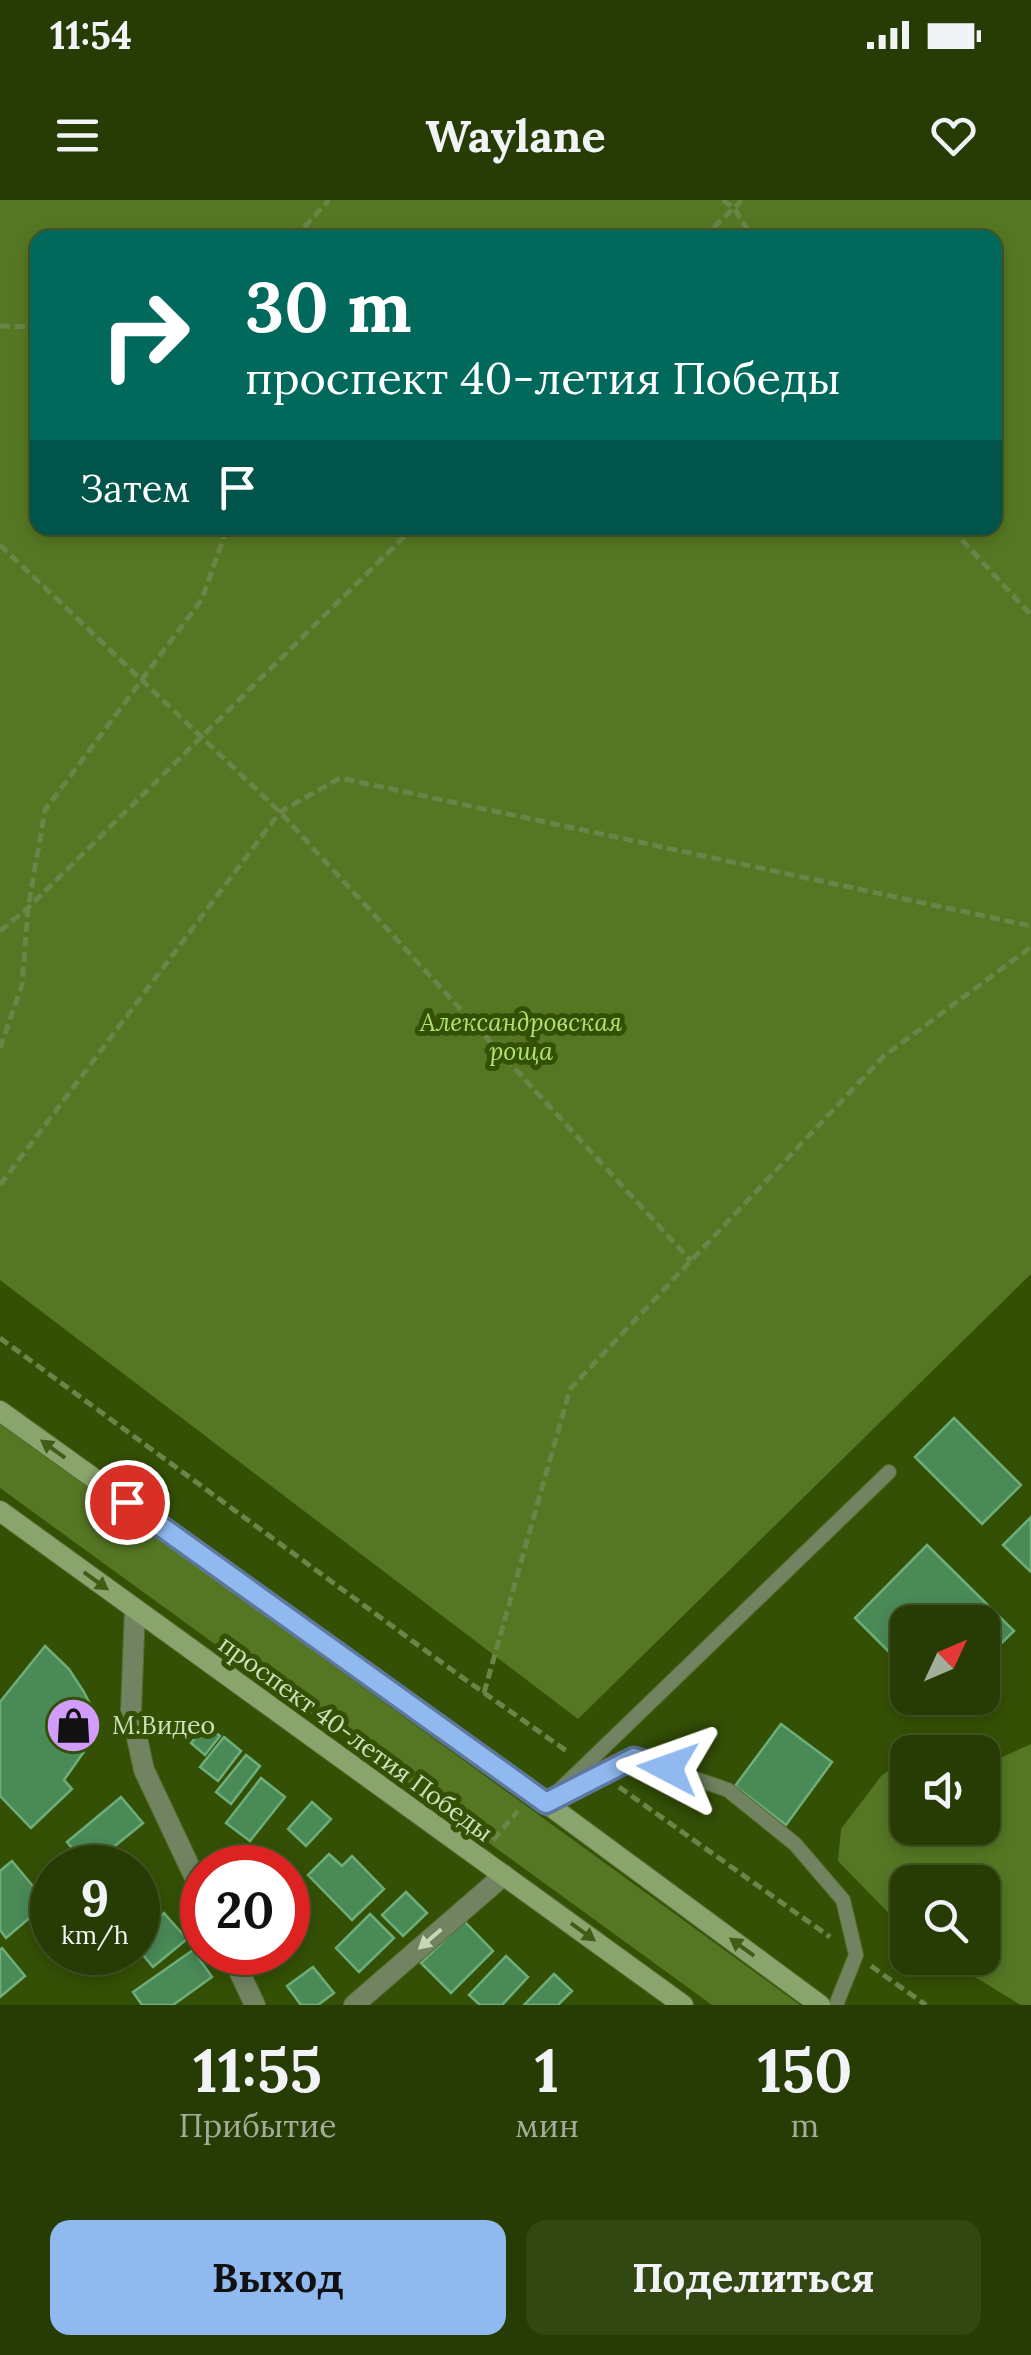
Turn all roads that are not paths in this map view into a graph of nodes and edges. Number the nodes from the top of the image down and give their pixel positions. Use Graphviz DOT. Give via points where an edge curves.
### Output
graph roads {
  1 [pos="0,1410"];
  2 [pos="889,1472"];
  3 [pos="0,1511"];
  4 [pos="135,1609"];
  5 [pos="540,1798"];
  6 [pos="180,1847"];
  7 [pos="504,1876"];
  8 [pos="241,1975"];
  9 [pos="255,2005"];
  10 [pos="354,2005"];
  11 [pos="683,2005"];
  12 [pos="820,2005"];
  13 [pos="836,2005"];
  5 -- 1 [label="main road, one-way"];
  2 -- 5 [label="lane" via="584,1764"];
  3 -- 4 [label="main road, проспект 40-летия Победы, one-way"];
  4 -- 6 [label="street" via="131,1710 144,1770"];
  4 -- 7 [label="main road, проспект 40-летия Победы"];
  12 -- 5 [label="main road, one-way"];
  5 -- 13 [label="lane" via="634,1758 728,1790 795,1844 843,1900 856,1956"];
  7 -- 10 [label="street, one-way"];
  7 -- 11 [label="main road, проспект 40-летия Победы, one-way"];
  8 -- 9 [label="street"];
}
